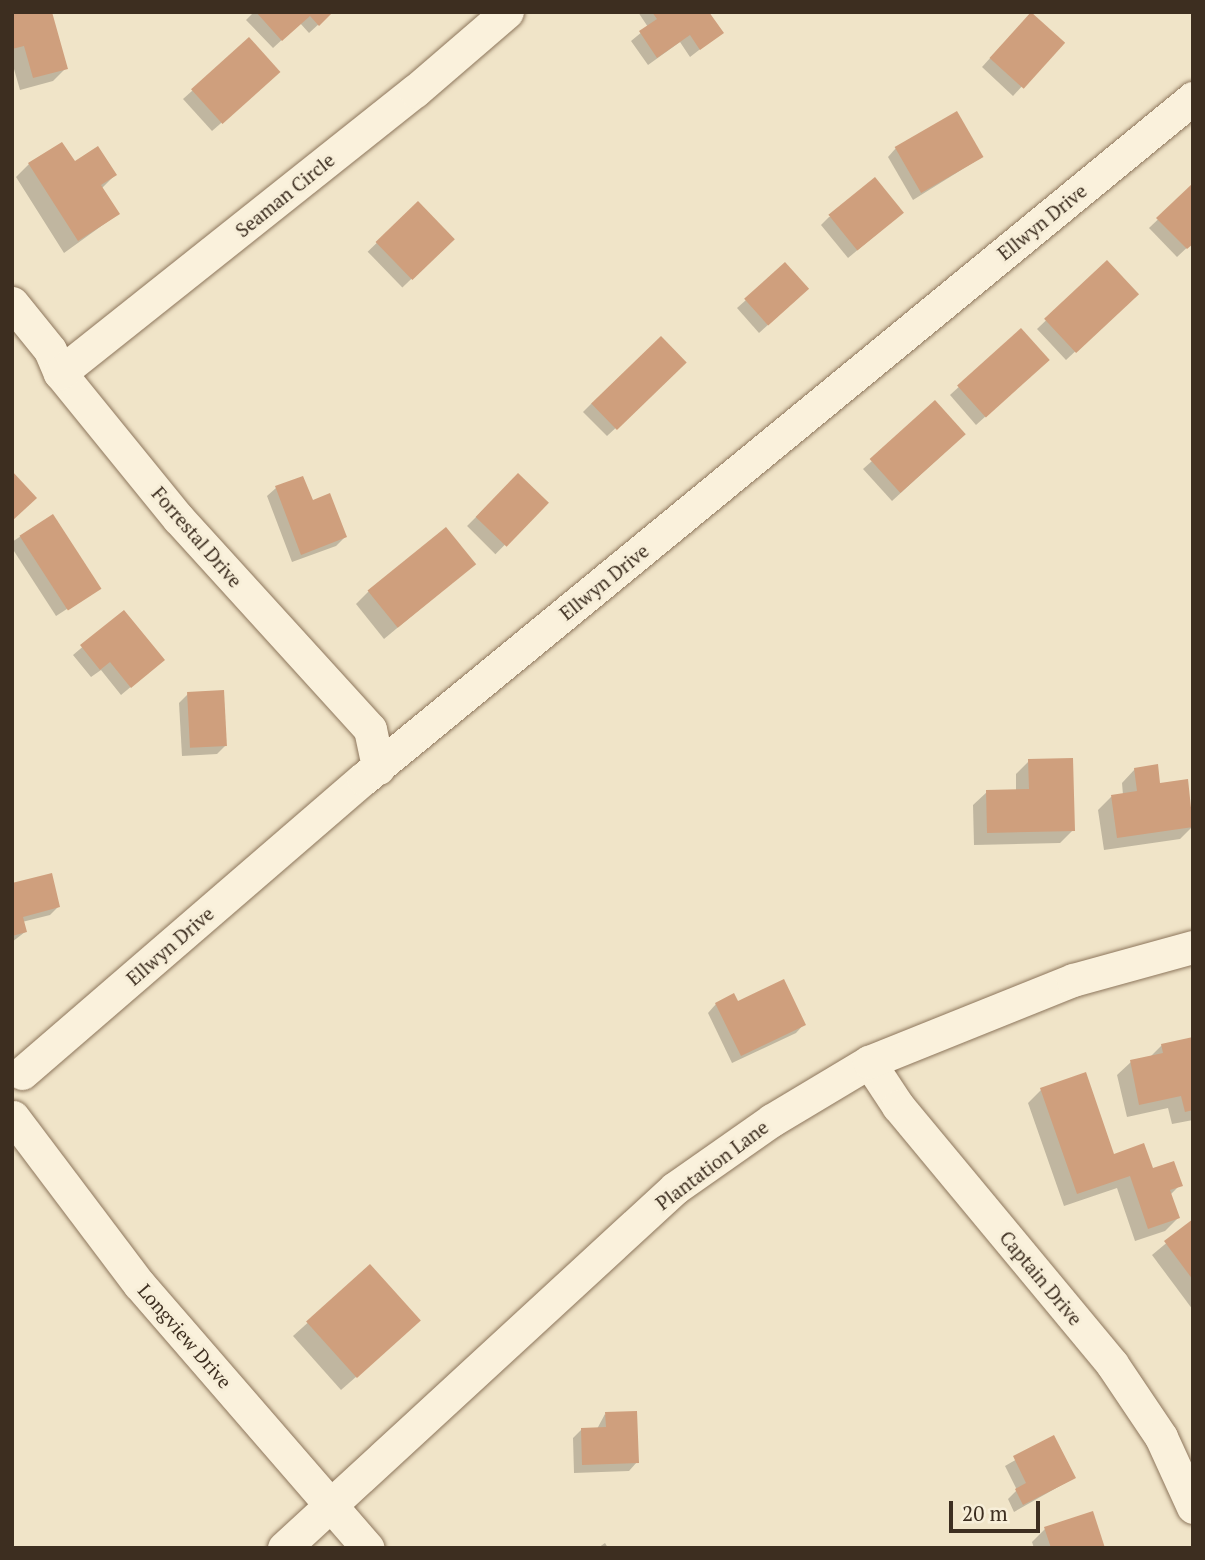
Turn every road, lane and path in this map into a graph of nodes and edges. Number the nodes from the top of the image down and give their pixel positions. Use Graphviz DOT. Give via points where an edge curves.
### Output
graph roads {
  1 [pos="507,12"];
  2 [pos="1193,98"];
  3 [pos="12,303"];
  4 [pos="60,373"];
  5 [pos="377,768"];
  6 [pos="1193,947"];
  7 [pos="869,1062"];
  8 [pos="17,1067"];
  9 [pos="13,1117"];
  10 [pos="332,1507"];
  11 [pos="1193,1507"];
  12 [pos="284,1548"];
  13 [pos="368,1548"];
  1 -- 4 [label="street, Seaman Circle" via="415,91"];
  2 -- 5 [label="street, Ellwyn Drive"];
  3 -- 4 [label="street, Forrestal Drive" via="50,350"];
  4 -- 5 [label="street, Forrestal Drive" via="178,518 370,729"];
  5 -- 8 [label="street, Ellwyn Drive"];
  6 -- 7 [label="street, Plantation Lane" via="1073,980"];
  7 -- 10 [label="street, Plantation Lane" via="772,1120 675,1188"];
  7 -- 11 [label="street, Captain Drive" via="898,1105 1112,1364 1161,1437"];
  8 -- 9 [label="street" via="25,1097"];
  9 -- 10 [label="street, Longview Drive" via="139,1284"];
  10 -- 12 [label="street, Plantation Lane"];
  10 -- 13 [label="street, Longview Drive"];
}
